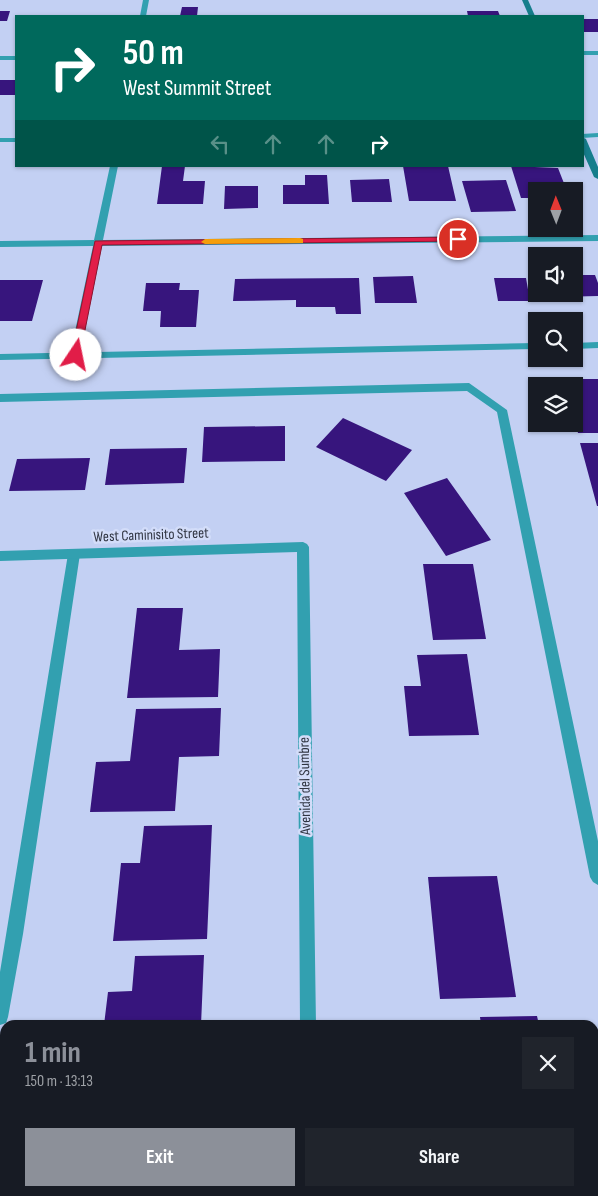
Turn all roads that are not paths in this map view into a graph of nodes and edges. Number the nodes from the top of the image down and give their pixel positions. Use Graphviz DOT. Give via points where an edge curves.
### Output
graph roads {
  1 [pos="146,0"];
  2 [pos="525,0"];
  3 [pos="143,15"];
  4 [pos="532,15"];
  5 [pos="584,53"];
  6 [pos="598,53"];
  7 [pos="0,58"];
  8 [pos="15,58"];
  9 [pos="598,136"];
  10 [pos="584,137"];
  11 [pos="0,140"];
  12 [pos="15,140"];
  13 [pos="584,142"];
  14 [pos="114,167"];
  15 [pos="598,176"];
  16 [pos="598,238"];
  17 [pos="98,243"];
  18 [pos="0,244"];
  19 [pos="598,345"];
  20 [pos="528,346"];
  21 [pos="583,346"];
  22 [pos="76,355"];
  23 [pos="0,357"];
  24 [pos="0,398"];
  25 [pos="303,547"];
  26 [pos="74,554"];
  27 [pos="0,556"];
  28 [pos="598,877"];
  29 [pos="0,1017"];
  30 [pos="308,1020"];
  1 -- 3 [label="street"];
  2 -- 4 [label="main road"];
  5 -- 6 [label="street"];
  7 -- 8 [label="street"];
  9 -- 10 [label="street"];
  11 -- 12 [label="street"];
  13 -- 15 [label="main road"];
  14 -- 17 [label="street"];
  16 -- 17 [label="street"];
  17 -- 18 [label="street"];
  17 -- 22 [label="street"];
  19 -- 21 [label="street"];
  20 -- 22 [label="street"];
  22 -- 23 [label="street"];
  24 -- 28 [label="street" via="469,387 502,410"];
  25 -- 26 [label="street, West Caminisito Street"];
  25 -- 30 [label="street, Avenida del Sumbre"];
  26 -- 27 [label="street, West Caminisito Street"];
  26 -- 29 [label="street"];
}
